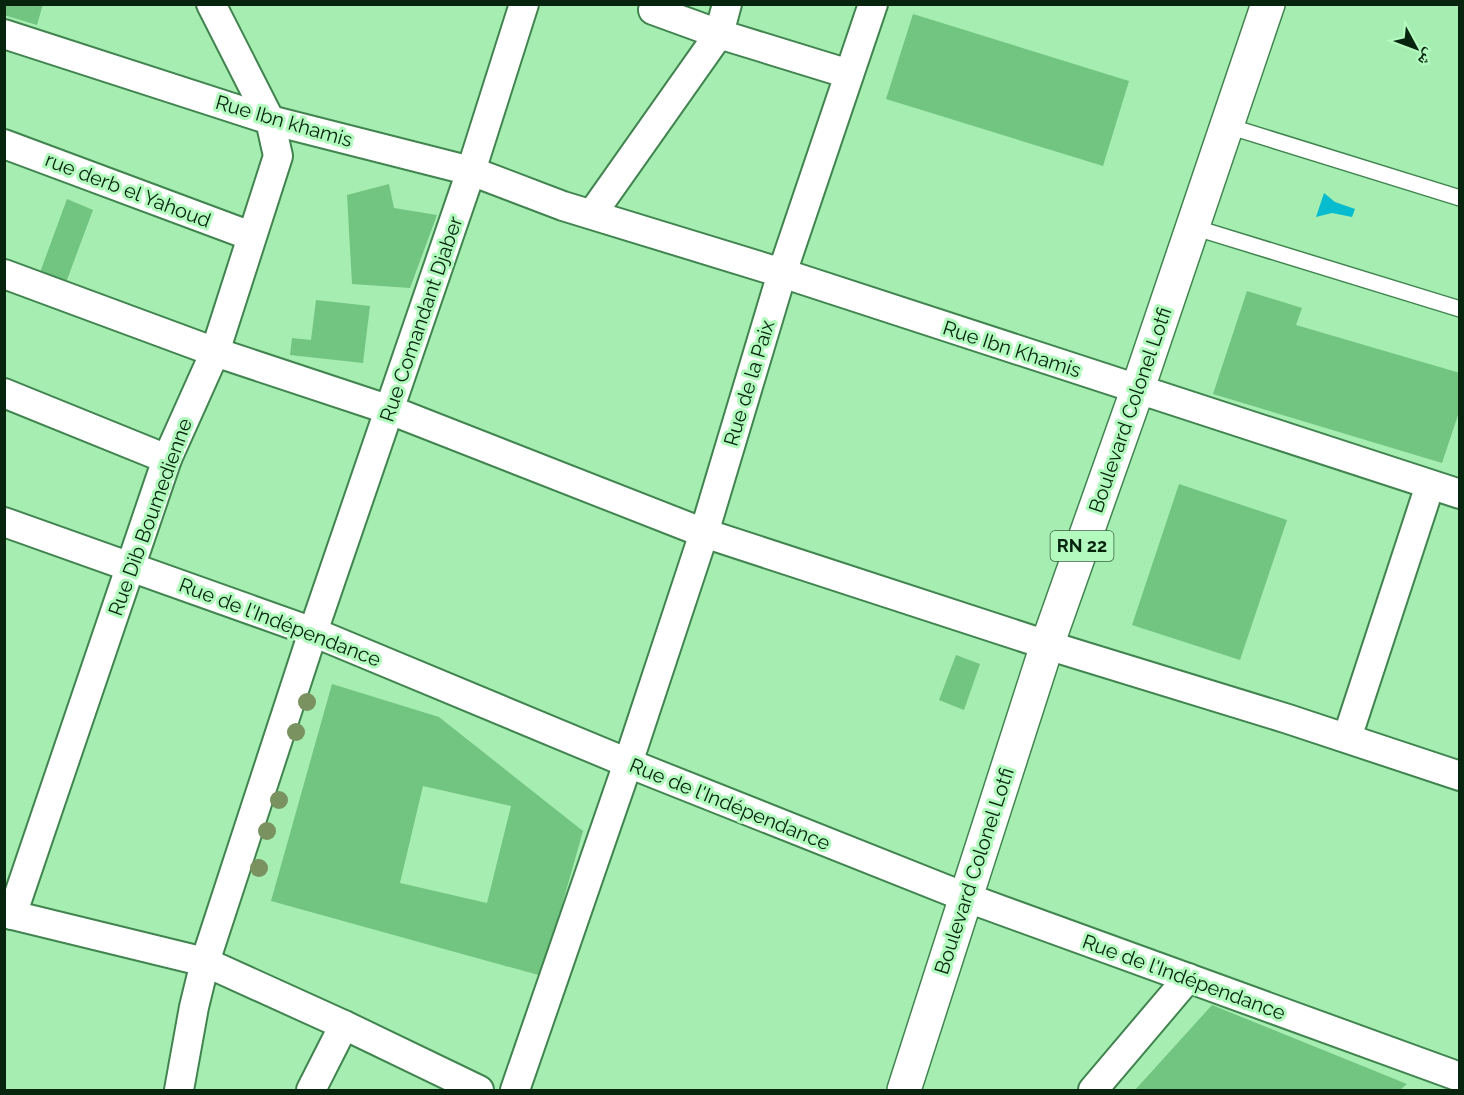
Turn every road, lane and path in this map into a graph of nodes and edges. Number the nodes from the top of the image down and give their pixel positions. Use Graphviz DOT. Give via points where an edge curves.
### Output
graph roads {
  1 [pos="211,4"];
  2 [pos="524,4"];
  3 [pos="727,4"];
  4 [pos="873,4"];
  5 [pos="1268,4"];
  6 [pos="653,10"];
  7 [pos="4,34"];
  8 [pos="719,34"];
  9 [pos="849,74"];
  10 [pos="270,120"];
  11 [pos="1228,126"];
  12 [pos="4,144"];
  13 [pos="471,171"];
  14 [pos="1460,198"];
  15 [pos="563,206"];
  16 [pos="592,214"];
  17 [pos="1193,227"];
  18 [pos="251,236"];
  19 [pos="782,273"];
  20 [pos="4,274"];
  21 [pos="1460,309"];
  22 [pos="215,352"];
  23 [pos="1137,390"];
  24 [pos="4,393"];
  25 [pos="390,410"];
  26 [pos="167,459"];
  27 [pos="1430,484"];
  28 [pos="1460,494"];
  29 [pos="4,522"];
  30 [pos="704,533"];
  31 [pos="131,567"];
  32 [pos="312,632"];
  33 [pos="1047,645"];
  34 [pos="1347,738"];
  35 [pos="628,763"];
  36 [pos="1460,776"];
  37 [pos="965,897"];
  38 [pos="7,915"];
  39 [pos="205,962"];
  40 [pos="1188,978"];
  41 [pos="344,1025"];
  42 [pos="1460,1077"];
  43 [pos="179,1090"];
  44 [pos="311,1090"];
  45 [pos="479,1090"];
  46 [pos="515,1090"];
  47 [pos="904,1090"];
  48 [pos="1093,1090"];
  1 -- 10 [label="street, Rue Dib Boumedienne"];
  2 -- 13 [label="street, Rue Comandant Djaber"];
  3 -- 8 [label="street"];
  4 -- 9 [label="street, Rue de la Paix"];
  5 -- 11 [label="main road, Boulevard Colonel Lotfi / RN 22"];
  6 -- 8 [label="street"];
  7 -- 10 [label="street, Rue Ibn khamis"];
  8 -- 9 [label="street"];
  8 -- 16 [label="street"];
  9 -- 19 [label="street, Rue de la Paix"];
  10 -- 13 [label="street, Rue Ibn khamis"];
  10 -- 18 [label="street, Rue Dib Boumedienne" via="278,156"];
  11 -- 14 [label="lane"];
  11 -- 17 [label="main road, Boulevard Colonel Lotfi / RN 22"];
  12 -- 18 [label="street, rue derb el Yahoud"];
  13 -- 15 [label="street, Rue Ibn khamis"];
  13 -- 25 [label="street, Rue Comandant Djaber"];
  15 -- 16 [label="street, Rue Ibn Khamis"];
  16 -- 19 [label="street, Rue Ibn Khamis"];
  17 -- 21 [label="lane"];
  17 -- 23 [label="main road, Boulevard Colonel Lotfi / RN 22"];
  18 -- 22 [label="street, Rue Dib Boumedienne"];
  19 -- 23 [label="street, Rue Ibn Khamis"];
  19 -- 30 [label="street, Rue de la Paix"];
  20 -- 22 [label="street"];
  22 -- 25 [label="street"];
  22 -- 26 [label="street, Rue Dib Boumedienne"];
  23 -- 27 [label="street, Rue Ibn Khamis"];
  23 -- 33 [label="main road, Boulevard Colonel Lotfi / RN 22"];
  24 -- 26 [label="street"];
  25 -- 30 [label="street"];
  25 -- 32 [label="street, Rue Comandant Djaber"];
  26 -- 31 [label="street, Rue Dib Boumedienne"];
  27 -- 28 [label="street, Rue Ibn Khamis"];
  27 -- 34 [label="street"];
  29 -- 31 [label="street, Rue de l'Indépendance"];
  30 -- 33 [label="street"];
  30 -- 35 [label="street, Rue de la Paix"];
  31 -- 32 [label="street, Rue de l'Indépendance"];
  31 -- 38 [label="street, Rue Dib Boumedienne"];
  32 -- 35 [label="street, Rue de l'Indépendance"];
  32 -- 39 [label="street, Rue Comandant Djaber"];
  33 -- 34 [label="street"];
  33 -- 37 [label="main road, Boulevard Colonel Lotfi / RN 22"];
  34 -- 36 [label="street"];
  35 -- 37 [label="street, Rue de l'Indépendance"];
  35 -- 46 [label="street, Rue de la Paix"];
  37 -- 40 [label="street, Rue de l'Indépendance"];
  37 -- 47 [label="main road, Boulevard Colonel Lotfi / RN 22"];
  38 -- 39 [label="street"];
  39 -- 41 [label="street"];
  39 -- 43 [label="street, Rue Comandant Djaber"];
  40 -- 42 [label="street, Rue de l'Indépendance"];
  40 -- 48 [label="street"];
  41 -- 44 [label="street"];
  41 -- 45 [label="street"];
}
